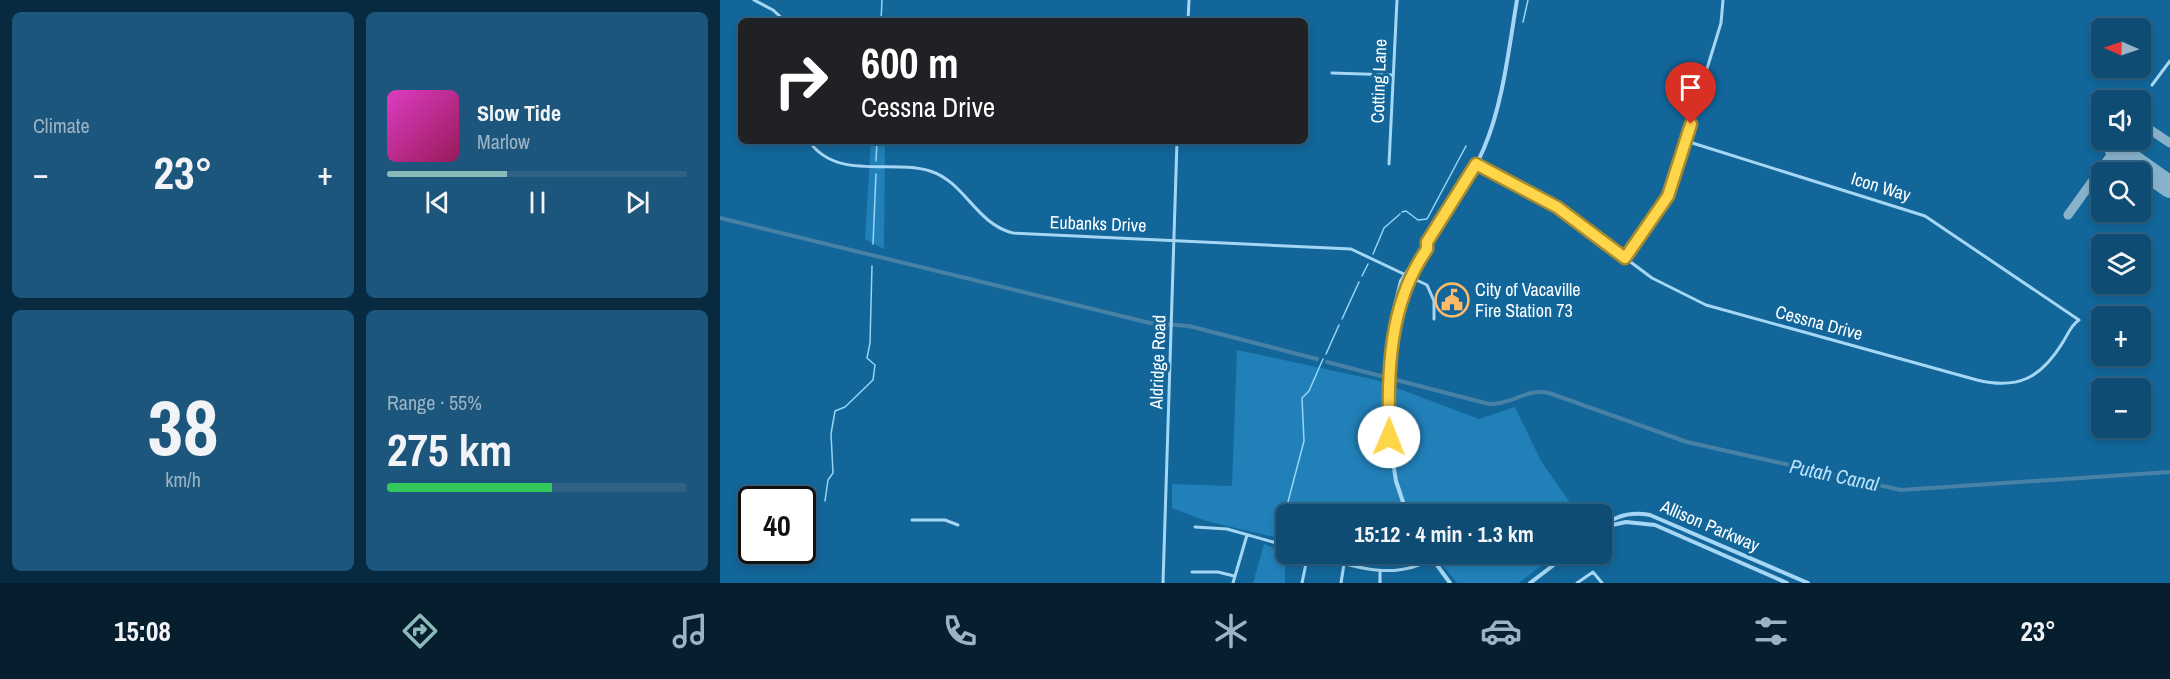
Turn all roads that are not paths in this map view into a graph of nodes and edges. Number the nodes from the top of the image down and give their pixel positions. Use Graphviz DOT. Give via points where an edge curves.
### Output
graph roads {
  1 [pos="754,0"];
  2 [pos="1189,0"];
  3 [pos="1397,0"];
  4 [pos="1517,0"];
  5 [pos="1724,0"];
  6 [pos="782,18"];
  7 [pos="1188,18"];
  8 [pos="2170,61"];
  9 [pos="1332,73"];
  10 [pos="1393,75"];
  11 [pos="2152,86"];
  12 [pos="1686,141"];
  13 [pos="813,144"];
  14 [pos="1178,144"];
  15 [pos="1389,164"];
  16 [pos="1476,164"];
  17 [pos="1173,241"];
  18 [pos="1625,258"];
  19 [pos="1407,275"];
  20 [pos="2050,299"];
  21 [pos="1434,320"];
  22 [pos="1404,504"];
  23 [pos="912,520"];
  24 [pos="958,525"];
  25 [pos="1195,527"];
  26 [pos="1247,535"];
  27 [pos="1276,543"];
  28 [pos="1307,564"];
  29 [pos="1344,564"];
  30 [pos="1417,564"];
  31 [pos="1436,564"];
  32 [pos="1556,564"];
  33 [pos="1380,570"];
  34 [pos="1192,572"];
  35 [pos="1234,576"];
  36 [pos="1534,582"];
  37 [pos="1163,583"];
  38 [pos="1233,583"];
  39 [pos="1302,583"];
  40 [pos="1341,583"];
  41 [pos="1380,583"];
  42 [pos="1450,583"];
  43 [pos="1576,583"];
  44 [pos="1602,583"];
  45 [pos="1787,583"];
  46 [pos="1808,583"];
  1 -- 6 [label="street"];
  2 -- 7 [label="street"];
  3 -- 10 [label="street, Cotting Lane"];
  4 -- 16 [label="street" via="1490,131"];
  5 -- 12 [label="street" via="1721,23"];
  8 -- 11 [label="street"];
  9 -- 10 [label="street"];
  10 -- 15 [label="street, Cotting Lane"];
  12 -- 18 [label="street" via="1668,196"];
  12 -- 20 [label="street, Icon Way" via="1926,216"];
  13 -- 17 [label="street, Eubanks Drive" via="834,161 934,173 952,184 988,221 1008,232"];
  14 -- 17 [label="street, Aldridge Road"];
  16 -- 18 [label="street, Cessna Drive" via="1516,182 1564,212"];
  16 -- 19 [label="street" via="1427,242 1427,249"];
  17 -- 19 [label="street, Eubanks Drive" via="1344,248"];
  17 -- 37 [label="street, Aldridge Road"];
  18 -- 20 [label="street, Cessna Drive" via="1652,278 1715,308 1995,384 2019,382 2041,370 2079,320"];
  19 -- 21 [label="street, Eubanks Drive" via="1431,290"];
  19 -- 22 [label="street" via="1393,337 1390,453"];
  23 -- 24 [label="street" via="945,520"];
  25 -- 26 [label="street"];
  26 -- 27 [label="street"];
  26 -- 35 [label="street"];
  28 -- 39 [label="street"];
  29 -- 33 [label="street"];
  29 -- 40 [label="street"];
  30 -- 33 [label="street" via="1408,570"];
  31 -- 42 [label="street"];
  32 -- 36 [label="street"];
  33 -- 41 [label="street"];
  34 -- 35 [label="street"];
  35 -- 38 [label="street"];
  43 -- 44 [label="street" via="1593,572"];
  45 -- 46 [label="street, Allison Parkway" via="1655,525 1626,522 1602,528 1608,521 1628,514 1650,515"];
}
